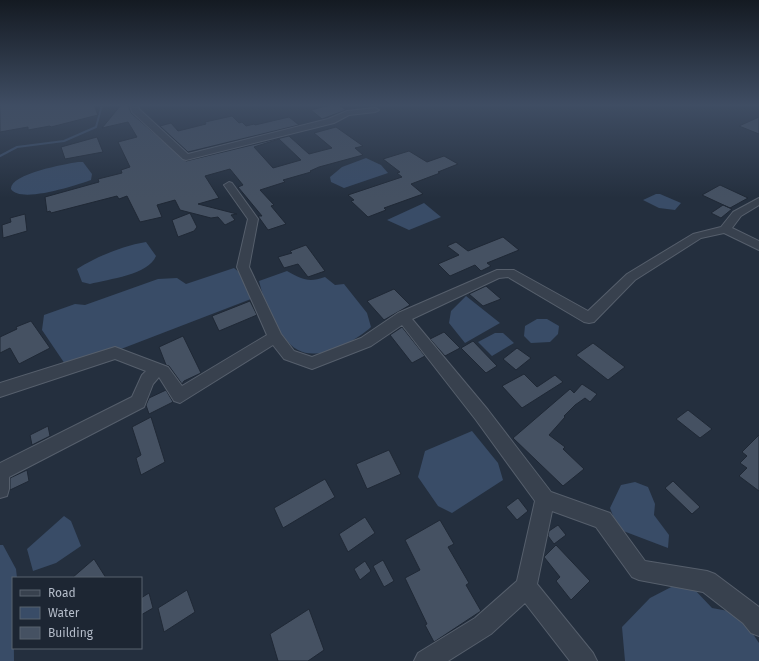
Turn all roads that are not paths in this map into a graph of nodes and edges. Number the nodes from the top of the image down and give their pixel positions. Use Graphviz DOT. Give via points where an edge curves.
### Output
graph roads {
  1 [pos="163,136"];
  2 [pos="269,136"];
  3 [pos="229,185"];
  4 [pos="759,201"];
  5 [pos="725,229"];
  6 [pos="759,246"];
  7 [pos="403,317"];
  8 [pos="275,337"];
  9 [pos="157,369"];
  10 [pos="0,390"];
  11 [pos="0,472"];
  12 [pos="0,476"];
  13 [pos="0,489"];
  14 [pos="545,499"];
  15 [pos="526,587"];
  16 [pos="759,625"];
  17 [pos="426,661"];
  18 [pos="585,661"];
  1 -- 2 [label="street" via="186,157"];
  3 -- 8 [label="street" via="253,219 243,267"];
  4 -- 5 [label="street" via="737,214"];
  5 -- 6 [label="street"];
  5 -- 7 [label="street" via="697,236 631,277 589,318 510,272 497,274"];
  7 -- 8 [label="street" via="366,342 312,362 289,355"];
  7 -- 14 [label="street" via="482,415"];
  8 -- 9 [label="street" via="180,396 163,371"];
  9 -- 10 [label="street" via="115,353"];
  9 -- 11 [label="street" via="147,380 138,402"];
  12 -- 13 [label="street"];
  14 -- 15 [label="street"];
  14 -- 16 [label="street" via="602,520 639,570 707,582 751,615"];
  15 -- 17 [label="street" via="484,626"];
  15 -- 18 [label="street"];
}
